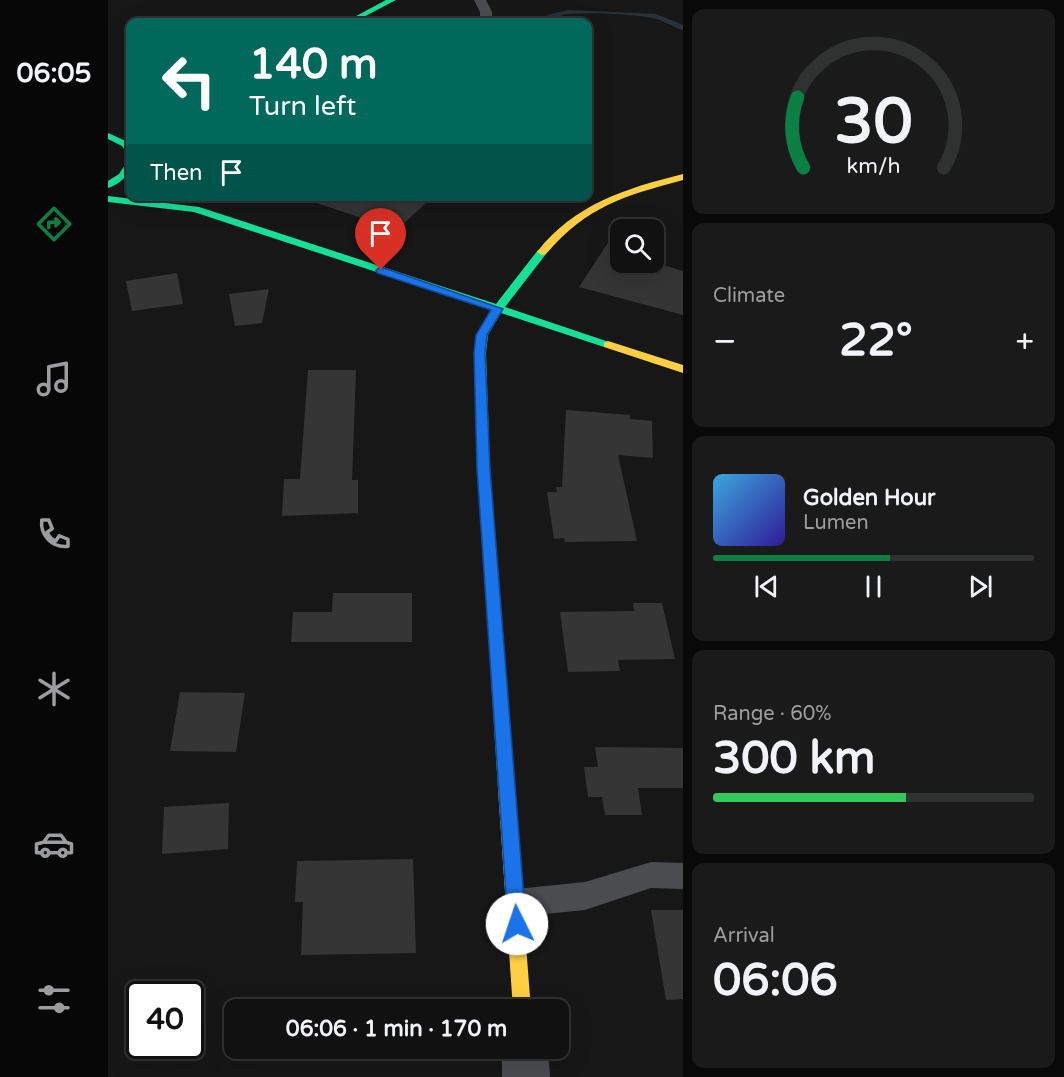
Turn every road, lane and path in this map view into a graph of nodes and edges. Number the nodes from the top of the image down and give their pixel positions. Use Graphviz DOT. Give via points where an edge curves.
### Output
graph roads {
  1 [pos="392,0"];
  2 [pos="480,0"];
  3 [pos="357,18"];
  4 [pos="486,18"];
  5 [pos="108,136"];
  6 [pos="126,145"];
  7 [pos="126,170"];
  8 [pos="683,177"];
  9 [pos="108,185"];
  10 [pos="108,199"];
  11 [pos="184,201"];
  12 [pos="195,209"];
  13 [pos="498,309"];
  14 [pos="683,369"];
  15 [pos="683,876"];
  16 [pos="516,903"];
  17 [pos="521,999"];
  18 [pos="525,1059"];
  19 [pos="526,1077"];
  1 -- 3 [label="street"];
  2 -- 4 [label="lane"];
  5 -- 6 [label="street"];
  7 -- 9 [label="street"];
  8 -- 13 [label="street" via="609,198 578,216 549,243"];
  10 -- 12 [label="street"];
  11 -- 12 [label="street"];
  12 -- 13 [label="street"];
  13 -- 14 [label="street"];
  13 -- 16 [label="street" via="482,335 480,353 484,469"];
  15 -- 16 [label="lane" via="651,874 585,896"];
  16 -- 17 [label="street"];
  18 -- 19 [label="street"];
}
